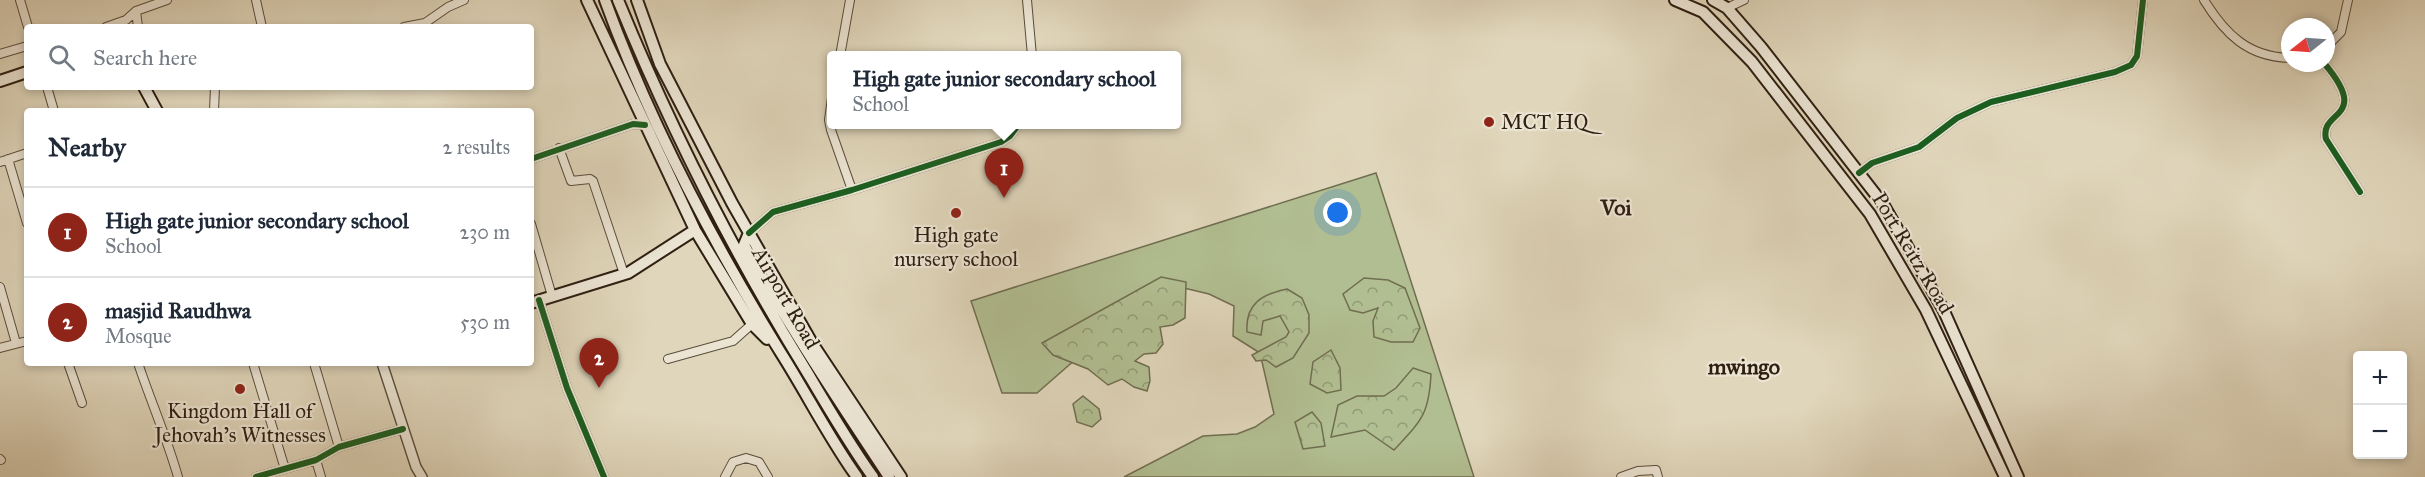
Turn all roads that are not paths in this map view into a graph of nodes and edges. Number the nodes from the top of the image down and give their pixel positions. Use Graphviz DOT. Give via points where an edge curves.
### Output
graph roads {
  1 [pos="20,0"];
  2 [pos="167,0"];
  3 [pos="256,0"];
  4 [pos="587,0"];
  5 [pos="605,0"];
  6 [pos="618,0"];
  7 [pos="637,0"];
  8 [pos="850,0"];
  9 [pos="1027,0"];
  10 [pos="1675,0"];
  11 [pos="1713,0"];
  12 [pos="1744,0"];
  13 [pos="2143,0"];
  14 [pos="2204,0"];
  15 [pos="2348,0"];
  16 [pos="461,1"];
  17 [pos="1727,8"];
  18 [pos="136,11"];
  19 [pos="27,24"];
  20 [pos="115,24"];
  21 [pos="138,24"];
  22 [pos="261,24"];
  23 [pos="420,24"];
  24 [pos="2335,38"];
  25 [pos="24,47"];
  26 [pos="841,51"];
  27 [pos="1032,51"];
  28 [pos="0,54"];
  29 [pos="2281,57"];
  30 [pos="2331,72"];
  31 [pos="24,73"];
  32 [pos="0,81"];
  33 [pos="48,90"];
  34 [pos="146,90"];
  35 [pos="215,90"];
  36 [pos="53,108"];
  37 [pos="155,108"];
  38 [pos="214,108"];
  39 [pos="645,125"];
  40 [pos="831,129"];
  41 [pos="1014,129"];
  42 [pos="559,148"];
  43 [pos="24,154"];
  44 [pos="534,158"];
  45 [pos="4,161"];
  46 [pos="1859,173"];
  47 [pos="852,190"];
  48 [pos="2360,192"];
  49 [pos="24,215"];
  50 [pos="695,230"];
  51 [pos="749,233"];
  52 [pos="534,234"];
  53 [pos="624,274"];
  54 [pos="0,287"];
  55 [pos="552,296"];
  56 [pos="535,302"];
  57 [pos="752,324"];
  58 [pos="24,342"];
  59 [pos="16,343"];
  60 [pos="0,348"];
  61 [pos="780,351"];
  62 [pos="668,359"];
  63 [pos="69,366"];
  64 [pos="139,366"];
  65 [pos="254,366"];
  66 [pos="315,366"];
  67 [pos="383,366"];
  68 [pos="82,403"];
  69 [pos="403,429"];
  70 [pos="339,447"];
  71 [pos="316,460"];
  72 [pos="285,469"];
  73 [pos="178,477"];
  74 [pos="256,477"];
  75 [pos="321,477"];
  76 [pos="422,477"];
  77 [pos="604,477"];
  78 [pos="725,477"];
  79 [pos="768,477"];
  80 [pos="857,477"];
  81 [pos="873,477"];
  82 [pos="889,477"];
  83 [pos="902,477"];
  84 [pos="1621,477"];
  85 [pos="1658,477"];
  86 [pos="2005,477"];
  87 [pos="2018,477"];
  1 -- 19 [label="street"];
  2 -- 18 [label="street"];
  3 -- 22 [label="street"];
  4 -- 39 [label="main road"];
  5 -- 61 [label="main road, Airport Road" via="638,87 702,215"];
  6 -- 81 [label="main road, Airport Road" via="712,208 764,302"];
  7 -- 51 [label="main road" via="660,64"];
  8 -- 26 [label="street"];
  9 -- 27 [label="street"];
  10 -- 86 [label="main road, Port Reitz Road" via="1704,12 1752,63 1870,214 1926,310"];
  11 -- 17 [label="main road"];
  12 -- 17 [label="street"];
  13 -- 46 [label="street" via="2138,56 2131,65 1991,102 1957,118 1919,147 1872,163"];
  14 -- 29 [label="street" via="2240,44 2257,53"];
  15 -- 24 [label="street" via="2341,32"];
  16 -- 23 [label="street"];
  17 -- 46 [label="main road"];
  18 -- 20 [label="street"];
  18 -- 21 [label="street"];
  25 -- 28 [label="street"];
  30 -- 48 [label="street" via="2345,99 2343,108 2328,126 2326,139"];
  31 -- 32 [label="main road"];
  33 -- 36 [label="street"];
  34 -- 37 [label="main road"];
  35 -- 38 [label="street"];
  39 -- 42 [label="street" via="633,124"];
  39 -- 50 [label="main road"];
  40 -- 47 [label="street"];
  41 -- 47 [label="street" via="1000,142"];
  42 -- 44 [label="street"];
  42 -- 53 [label="street" via="571,182 590,178 593,181"];
  43 -- 45 [label="street"];
  45 -- 49 [label="street"];
  46 -- 87 [label="main road" via="1883,204 1942,309"];
  47 -- 51 [label="street" via="773,212"];
  50 -- 53 [label="main road"];
  50 -- 57 [label="main road"];
  51 -- 82 [label="main road" via="744,245 760,274"];
  51 -- 83 [label="main road" via="812,343"];
  52 -- 55 [label="street"];
  53 -- 55 [label="main road"];
  54 -- 59 [label="street"];
  55 -- 56 [label="main road"];
  56 -- 77 [label="street"];
  57 -- 61 [label="main road"];
  57 -- 62 [label="street" via="733,341"];
  58 -- 59 [label="street"];
  59 -- 60 [label="street"];
  61 -- 80 [label="main road, Airport Road"];
  63 -- 68 [label="street"];
  64 -- 73 [label="street"];
  65 -- 72 [label="street"];
  66 -- 70 [label="street"];
  67 -- 69 [label="street"];
  69 -- 70 [label="street"];
  69 -- 76 [label="street"];
  70 -- 71 [label="street"];
  71 -- 72 [label="street"];
  71 -- 75 [label="street"];
  72 -- 74 [label="street"];
  78 -- 79 [label="street" via="733,462 746,458 759,462"];
  84 -- 85 [label="street" via="1656,470"];
}
